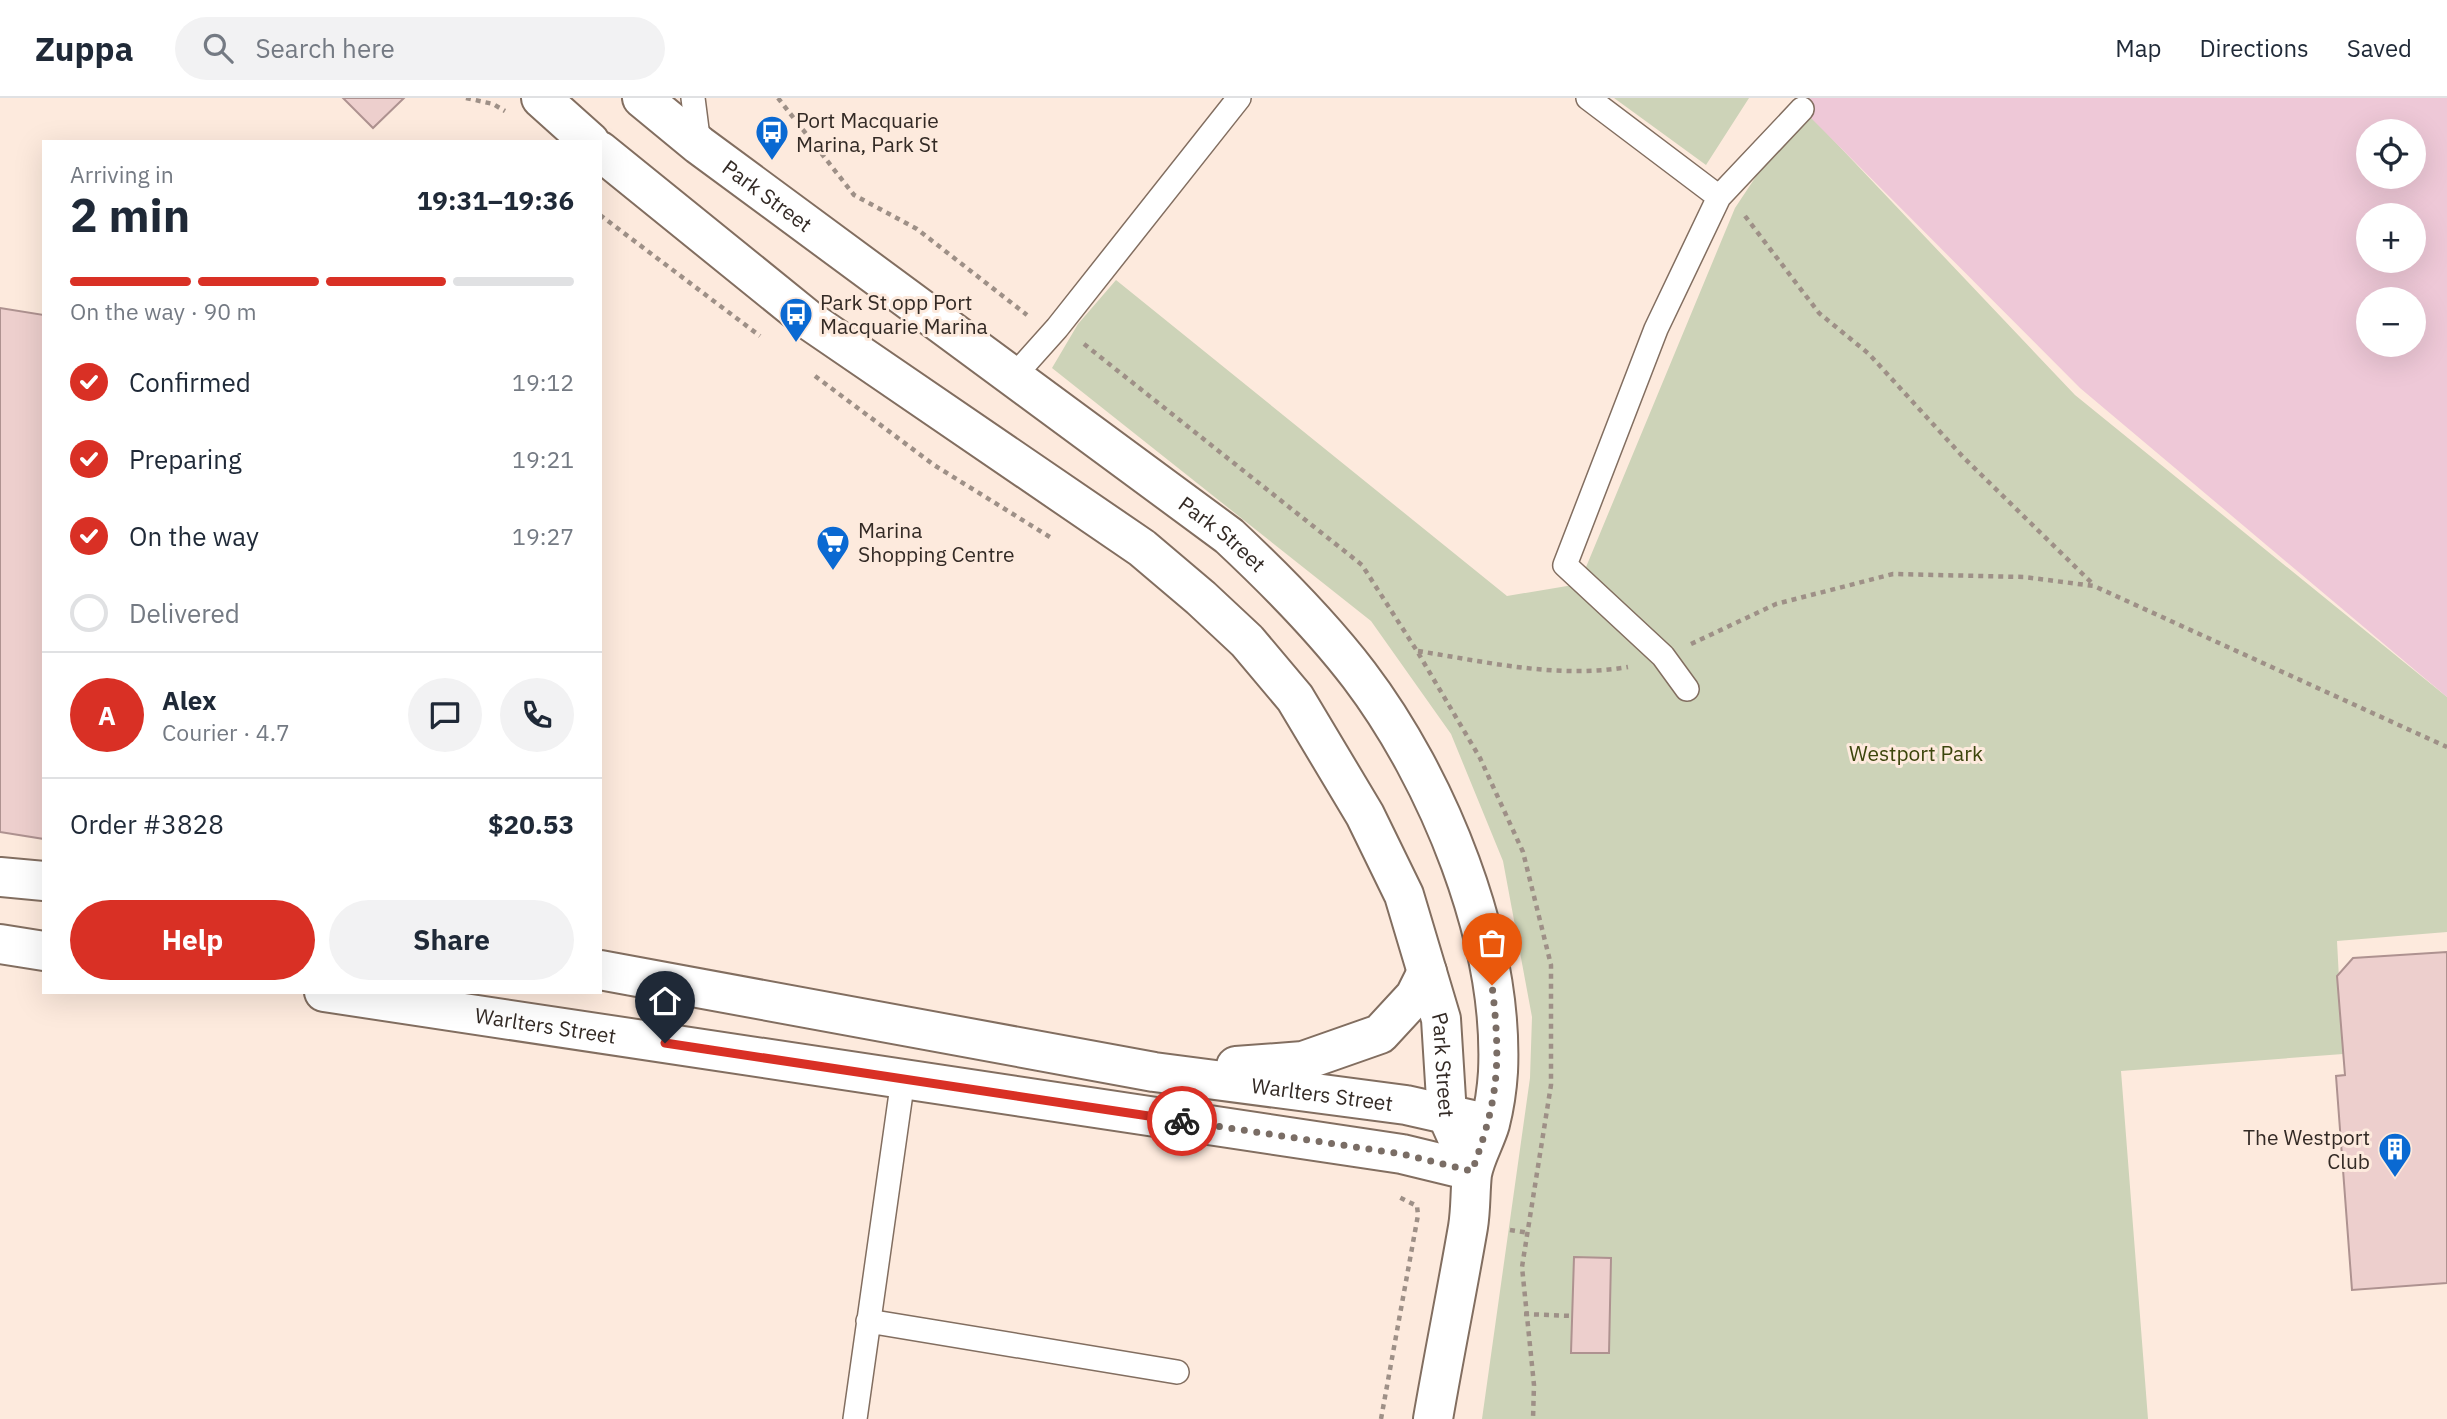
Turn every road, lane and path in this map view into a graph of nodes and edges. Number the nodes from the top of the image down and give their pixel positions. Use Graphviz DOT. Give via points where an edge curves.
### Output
graph roads {
  1 [pos="466,98"];
  2 [pos="642,98"];
  3 [pos="692,98"];
  4 [pos="778,98"];
  5 [pos="1239,98"];
  6 [pos="1588,98"];
  7 [pos="528,108"];
  8 [pos="1802,109"];
  9 [pos="586,140"];
  10 [pos="699,145"];
  11 [pos="602,153"];
  12 [pos="1719,197"];
  13 [pos="602,217"];
  14 [pos="1028,315"];
  15 [pos="767,341"];
  16 [pos="1082,342"];
  17 [pos="811,374"];
  18 [pos="1014,376"];
  19 [pos="1063,545"];
  20 [pos="2094,586"];
  21 [pos="1663,656"];
  22 [pos="1687,689"];
  23 [pos="2447,747"];
  24 [pos="0,877"];
  25 [pos="42,881"];
  26 [pos="0,944"];
  27 [pos="42,951"];
  28 [pos="602,970"];
  29 [pos="1427,972"];
  30 [pos="337,994"];
  31 [pos="1154,1072"];
  32 [pos="903,1079"];
  33 [pos="1447,1115"];
  34 [pos="1490,1123"];
  35 [pos="1472,1171"];
  36 [pos="1398,1188"];
  37 [pos="1418,1215"];
  38 [pos="1425,1216"];
  39 [pos="1510,1230"];
  40 [pos="1529,1233"];
  41 [pos="1524,1314"];
  42 [pos="1573,1315"];
  43 [pos="868,1321"];
  44 [pos="1177,1372"];
  45 [pos="855,1419"];
  46 [pos="1381,1419"];
  47 [pos="1433,1419"];
  1 -- 7 [label="path"];
  2 -- 10 [label="street, Park Street"];
  3 -- 10 [label="lane"];
  4 -- 14 [label="path" via="854,195 917,229"];
  5 -- 18 [label="lane"];
  6 -- 12 [label="lane"];
  7 -- 9 [label="street"];
  8 -- 12 [label="lane"];
  10 -- 18 [label="street, Park Street"];
  11 -- 29 [label="street, Park Street" via="810,321 1142,548 1247,641 1295,698 1365,815 1404,895"];
  12 -- 20 [label="path" via="1744,214 1819,313 1868,354 1964,458"];
  12 -- 21 [label="lane" via="1656,329 1565,565"];
  13 -- 15 [label="path"];
  16 -- 21 [label="path" via="1362,565 1417,650 1520,668 1592,673 1649,663"];
  17 -- 19 [label="path" via="934,465"];
  18 -- 34 [label="street, Park Street" via="1228,536 1288,593 1329,638 1415,762 1460,864 1489,962 1498,1051"];
  20 -- 21 [label="path" via="2024,577 1894,574 1776,604"];
  20 -- 23 [label="path"];
  21 -- 22 [label="lane"];
  24 -- 25 [label="street"];
  26 -- 27 [label="street"];
  28 -- 31 [label="street, Warlters Street"];
  29 -- 31 [label="street, Warlters Street" via="1415,996 1380,1034 1303,1061"];
  29 -- 33 [label="street, Park Street" via="1441,1019"];
  30 -- 32 [label="street, Warlters Street"];
  31 -- 33 [label="street, Warlters Street" via="1406,1105"];
  32 -- 35 [label="street, Warlters Street" via="1402,1154"];
  32 -- 43 [label="lane"];
  33 -- 34 [label="street, Warlters Street"];
  33 -- 35 [label="street, Park Street"];
  34 -- 35 [label="street, Park Street"];
  35 -- 47 [label="street, Park Street" via="1468,1223"];
  36 -- 37 [label="path" via="1398,1196 1417,1206"];
  37 -- 38 [label="path"];
  37 -- 46 [label="path"];
  39 -- 40 [label="path"];
  41 -- 42 [label="path"];
  43 -- 44 [label="lane"];
  43 -- 45 [label="lane"];
}
